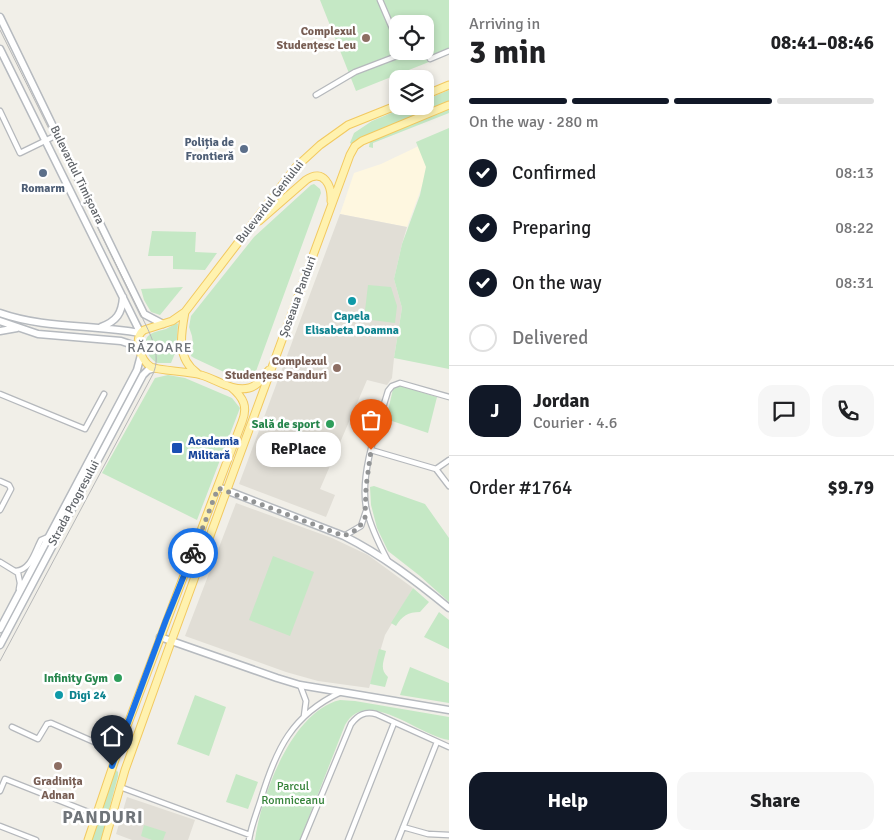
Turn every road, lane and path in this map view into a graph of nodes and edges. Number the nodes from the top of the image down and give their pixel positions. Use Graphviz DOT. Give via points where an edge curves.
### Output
graph roads {
  1 [pos="380,0"];
  2 [pos="0,18"];
  3 [pos="389,21"];
  4 [pos="0,50"];
  5 [pos="449,51"];
  6 [pos="434,57"];
  7 [pos="389,58"];
  8 [pos="2,60"];
  9 [pos="449,86"];
  10 [pos="434,92"];
  11 [pos="316,95"];
  12 [pos="449,105"];
  13 [pos="389,108"];
  14 [pos="0,111"];
  15 [pos="57,135"];
  16 [pos="46,141"];
  17 [pos="331,206"];
  18 [pos="248,231"];
  19 [pos="123,297"];
  20 [pos="185,312"];
  21 [pos="0,313"];
  22 [pos="0,321"];
  23 [pos="40,324"];
  24 [pos="163,324"];
  25 [pos="18,328"];
  26 [pos="98,328"];
  27 [pos="0,331"];
  28 [pos="140,333"];
  29 [pos="141,353"];
  30 [pos="272,366"];
  31 [pos="155,368"];
  32 [pos="200,374"];
  33 [pos="231,387"];
  34 [pos="0,394"];
  35 [pos="104,394"];
  36 [pos="449,397"];
  37 [pos="371,450"];
  38 [pos="449,460"];
  39 [pos="436,469"];
  40 [pos="0,481"];
  41 [pos="449,486"];
  42 [pos="218,488"];
  43 [pos="226,490"];
  44 [pos="366,507"];
  45 [pos="0,510"];
  46 [pos="344,536"];
  47 [pos="48,537"];
  48 [pos="388,561"];
  49 [pos="0,562"];
  50 [pos="16,571"];
  51 [pos="19,590"];
  52 [pos="449,608"];
  53 [pos="0,628"];
  54 [pos="2,634"];
  55 [pos="160,637"];
  56 [pos="170,642"];
  57 [pos="0,645"];
  58 [pos="300,684"];
  59 [pos="342,692"];
  60 [pos="449,710"];
  61 [pos="304,716"];
  62 [pos="394,723"];
  63 [pos="12,727"];
  64 [pos="437,742"];
  65 [pos="449,748"];
  66 [pos="117,752"];
  67 [pos="112,766"];
  68 [pos="125,770"];
  69 [pos="120,787"];
  70 [pos="0,791"];
  71 [pos="96,815"];
  72 [pos="0,826"];
  73 [pos="403,827"];
  74 [pos="449,835"];
  75 [pos="249,838"];
  76 [pos="108,839"];
  77 [pos="36,840"];
  78 [pos="88,840"];
  79 [pos="302,840"];
  80 [pos="348,840"];
  81 [pos="398,840"];
  1 -- 3 [label="street"];
  2 -- 15 [label="main road, Bulevardul Timișoara"];
  4 -- 8 [label="main road, Bulevardul Timișoara"];
  5 -- 6 [label="street"];
  7 -- 11 [label="street" via="355,72"];
  8 -- 16 [label="main road, Bulevardul Timișoara"];
  9 -- 10 [label="main road"];
  12 -- 17 [label="main road" via="358,143 350,155"];
  13 -- 18 [label="main road, Bulevardul Geniului" via="356,121 320,145 296,167"];
  14 -- 16 [label="street" via="20,153"];
  15 -- 16 [label="street"];
  15 -- 24 [label="main road, Bulevardul Timișoara" via="144,314"];
  16 -- 19 [label="main road, Bulevardul Timișoara"];
  17 -- 18 [label="main road" via="328,183 322,177 314,176"];
  17 -- 30 [label="main road, Șoseaua Panduri"];
  18 -- 20 [label="main road, Bulevardul Geniului"];
  19 -- 26 [label="main road" via="118,316"];
  19 -- 28 [label="main road, Bulevardul Timișoara"];
  20 -- 24 [label="main road, Bulevardul Geniului"];
  20 -- 32 [label="main road" via="182,349 188,364"];
  21 -- 23 [label="main road"];
  22 -- 25 [label="main road"];
  23 -- 25 [label="main road"];
  23 -- 26 [label="main road"];
  24 -- 28 [label="main road, Bulevardul Geniului"];
  25 -- 27 [label="main road"];
  25 -- 29 [label="main road" via="38,334 121,341 133,345"];
  26 -- 28 [label="main road"];
  28 -- 29 [label="main road"];
  29 -- 31 [label="main road" via="146,363"];
  29 -- 47 [label="main road, Strada Progresului" via="137,370"];
  30 -- 33 [label="main road" via="254,386 243,389"];
  30 -- 43 [label="main road, Șoseaua Panduri"];
  31 -- 32 [label="main road"];
  31 -- 54 [label="main road, Strada Progresului" via="143,375"];
  32 -- 33 [label="main road"];
  33 -- 42 [label="main road" via="241,396 246,410"];
  34 -- 35 [label="street" via="85,429"];
  36 -- 37 [label="street" via="394,384 388,391"];
  37 -- 39 [label="street"];
  37 -- 44 [label="street"];
  38 -- 39 [label="street"];
  39 -- 41 [label="street"];
  40 -- 45 [label="street" via="11,488"];
  42 -- 43 [label="main road"];
  42 -- 55 [label="main road"];
  43 -- 46 [label="main road"];
  43 -- 56 [label="main road, Șoseaua Panduri"];
  44 -- 46 [label="street" via="361,526"];
  44 -- 48 [label="street"];
  46 -- 48 [label="main road"];
  47 -- 50 [label="street" via="41,540 28,566"];
  47 -- 51 [label="main road, Strada Progresului"];
  48 -- 52 [label="main road"];
  49 -- 50 [label="street"];
  50 -- 51 [label="street"];
  51 -- 53 [label="main road, Strada Progresului"];
  54 -- 57 [label="main road, Strada Progresului"];
  55 -- 56 [label="main road"];
  55 -- 66 [label="main road"];
  56 -- 58 [label="main road"];
  56 -- 68 [label="main road, Șoseaua Panduri"];
  58 -- 59 [label="main road"];
  58 -- 61 [label="street" via="306,701"];
  59 -- 60 [label="main road"];
  59 -- 61 [label="street"];
  61 -- 75 [label="street" via="286,738 277,756"];
  62 -- 64 [label="street"];
  62 -- 79 [label="street" via="366,713 350,724"];
  62 -- 80 [label="street"];
  63 -- 66 [label="street" via="38,739 46,724 51,723"];
  64 -- 65 [label="street"];
  64 -- 73 [label="street"];
  66 -- 67 [label="main road"];
  67 -- 68 [label="main road"];
  67 -- 71 [label="main road"];
  68 -- 69 [label="main road, Șoseaua Panduri"];
  69 -- 75 [label="street"];
  69 -- 76 [label="main road, Șoseaua Panduri"];
  70 -- 71 [label="street" via="5,779"];
  71 -- 78 [label="main road"];
  72 -- 77 [label="street"];
  73 -- 74 [label="street" via="428,834"];
  73 -- 81 [label="street"];
}
